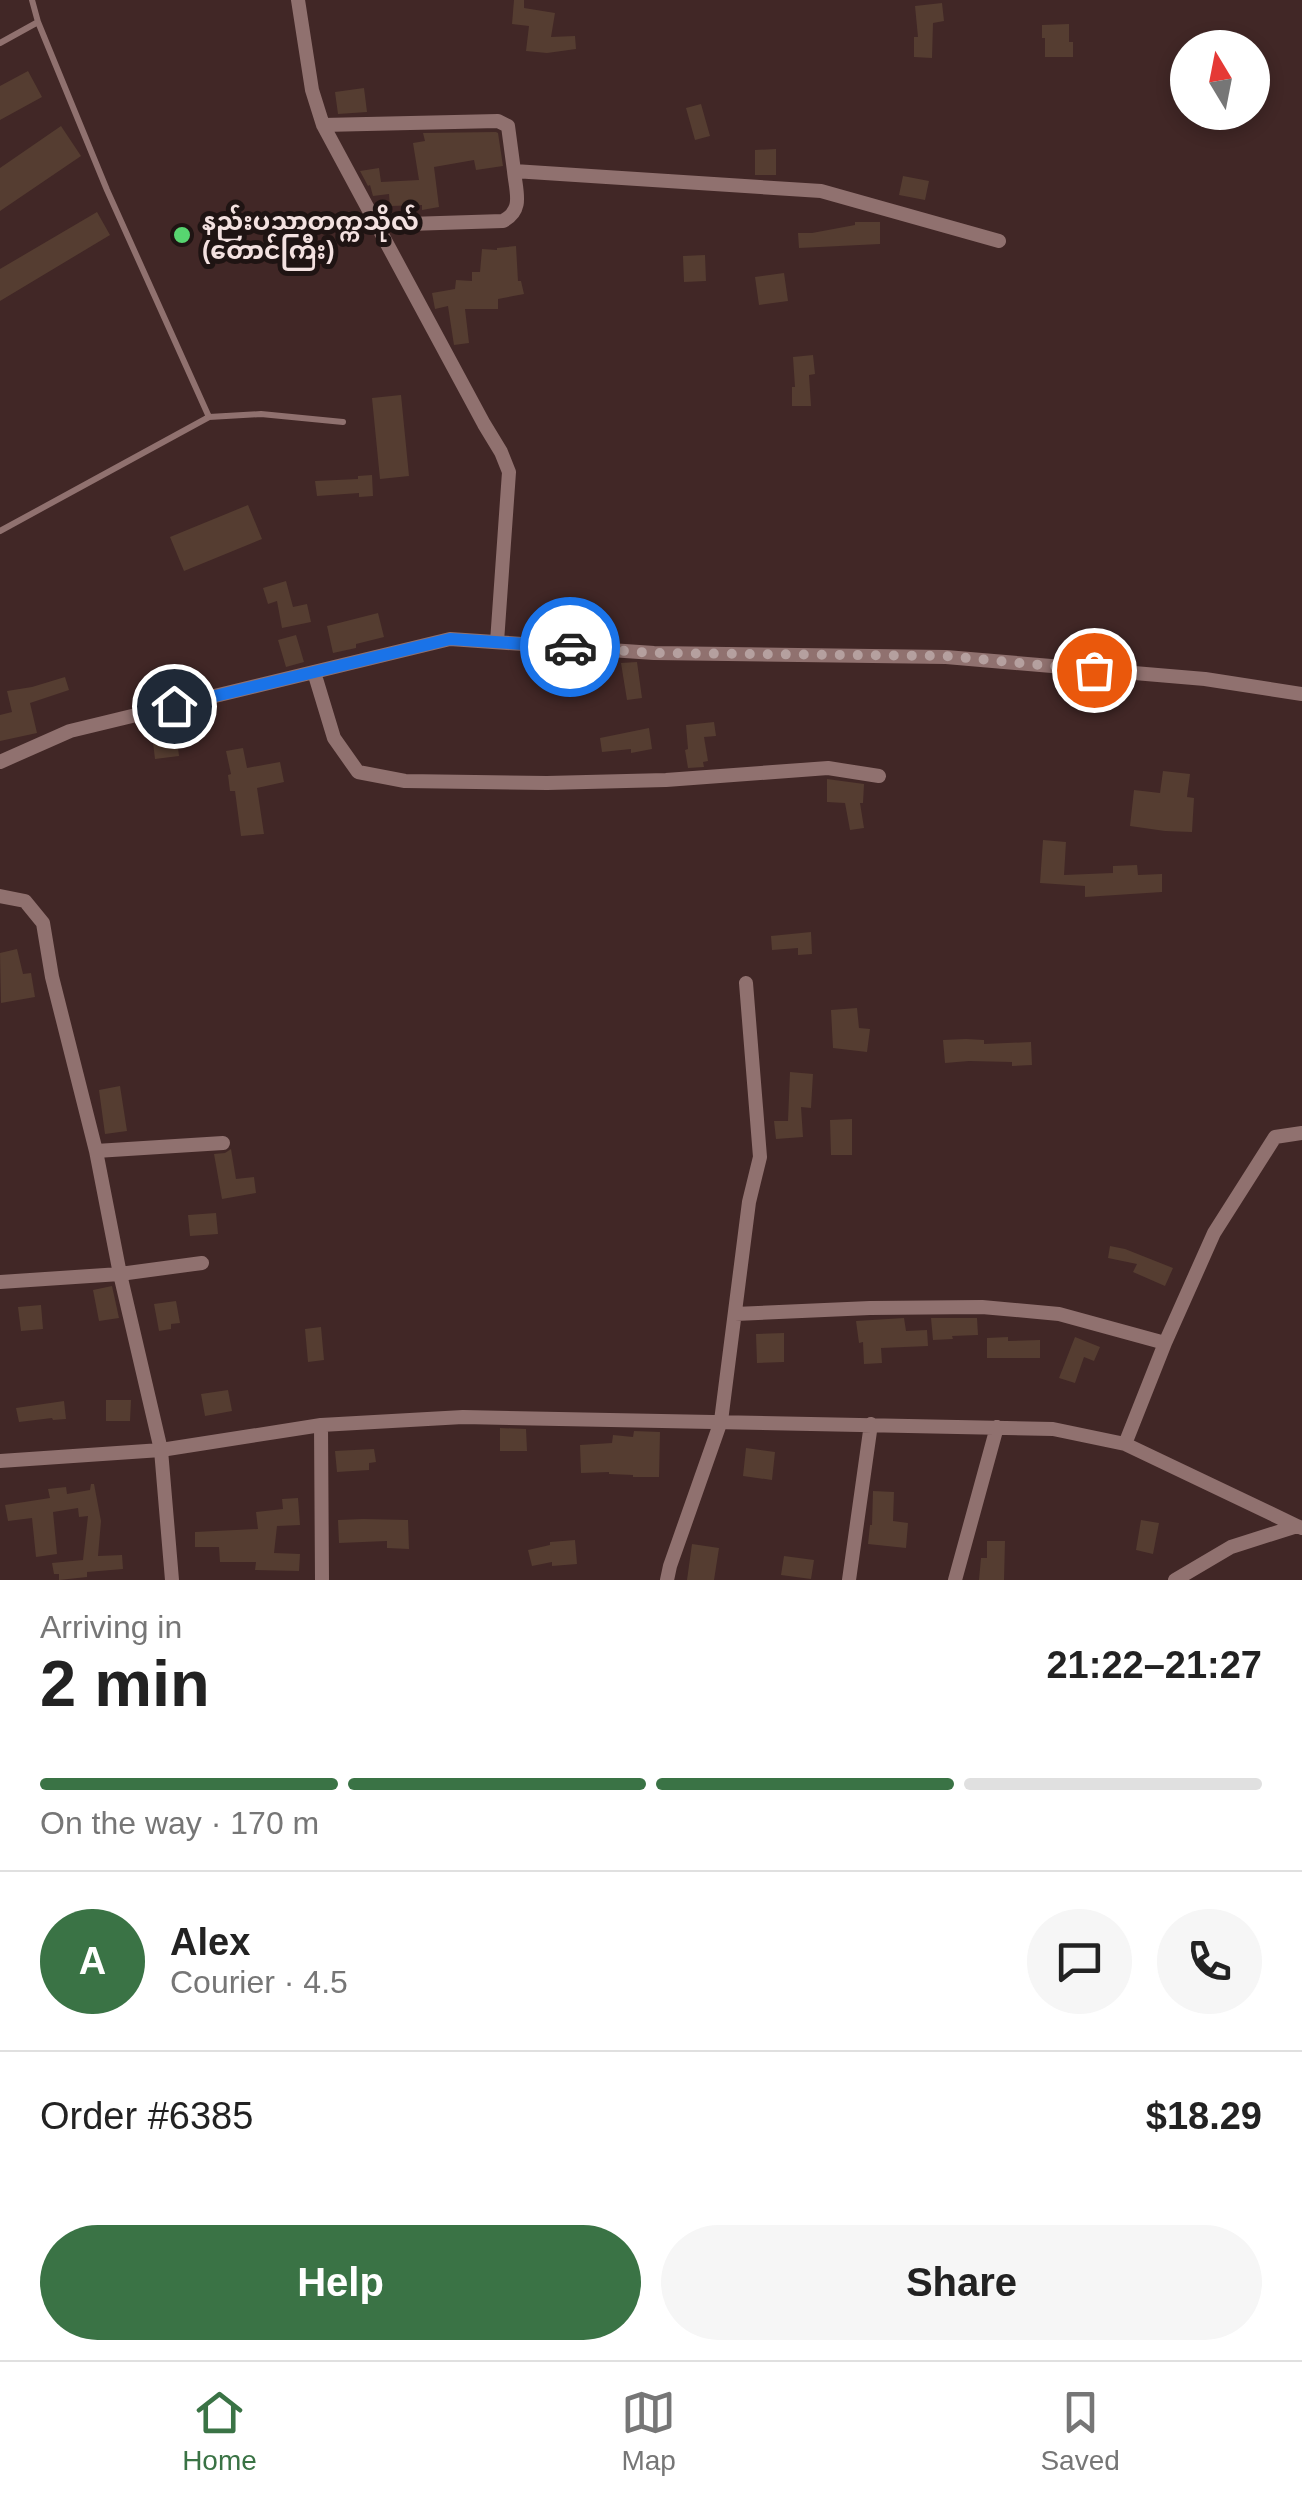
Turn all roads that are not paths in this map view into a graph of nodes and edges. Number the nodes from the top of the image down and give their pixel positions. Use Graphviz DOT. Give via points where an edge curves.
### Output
graph roads {
  1 [pos="32,0"];
  2 [pos="298,0"];
  3 [pos="38,22"];
  4 [pos="0,42"];
  5 [pos="323,125"];
  6 [pos="514,171"];
  7 [pos="376,225"];
  8 [pos="999,241"];
  9 [pos="209,417"];
  10 [pos="344,422"];
  11 [pos="0,531"];
  12 [pos="497,642"];
  13 [pos="314,672"];
  14 [pos="1302,694"];
  15 [pos="0,762"];
  16 [pos="880,776"];
  17 [pos="0,896"];
  18 [pos="746,983"];
  19 [pos="1302,1133"];
  20 [pos="222,1143"];
  21 [pos="96,1151"];
  22 [pos="202,1263"];
  23 [pos="120,1274"];
  24 [pos="0,1282"];
  25 [pos="734,1314"];
  26 [pos="1165,1343"];
  27 [pos="720,1421"];
  28 [pos="871,1424"];
  29 [pos="321,1425"];
  30 [pos="997,1427"];
  31 [pos="1124,1444"];
  32 [pos="161,1450"];
  33 [pos="0,1461"];
  34 [pos="1300,1527"];
  35 [pos="172,1580"];
  36 [pos="322,1580"];
  37 [pos="667,1580"];
  38 [pos="849,1580"];
  39 [pos="956,1580"];
  40 [pos="1175,1580"];
  1 -- 3 [label="lane"];
  2 -- 5 [label="street"];
  3 -- 4 [label="lane"];
  3 -- 9 [label="lane"];
  5 -- 6 [label="street" via="498,121 508,126"];
  5 -- 7 [label="street"];
  6 -- 7 [label="street" via="518,208 503,221"];
  6 -- 8 [label="street" via="821,190"];
  7 -- 12 [label="street" via="509,472"];
  9 -- 10 [label="lane"];
  9 -- 11 [label="lane"];
  12 -- 13 [label="street" via="450,639"];
  12 -- 14 [label="street" via="654,653 946,656"];
  13 -- 15 [label="street" via="70,731"];
  13 -- 16 [label="street" via="334,738 358,772 406,780 547,783 828,768"];
  17 -- 21 [label="street" via="25,902 43,923"];
  18 -- 25 [label="street" via="760,1157"];
  19 -- 26 [label="street" via="1276,1136 1260,1158 1214,1233"];
  20 -- 21 [label="street"];
  21 -- 23 [label="street"];
  22 -- 23 [label="street"];
  23 -- 24 [label="street"];
  23 -- 32 [label="street"];
  25 -- 26 [label="street" via="982,1306 1059,1314"];
  25 -- 27 [label="street"];
  26 -- 31 [label="street"];
  27 -- 28 [label="street"];
  27 -- 29 [label="street" via="463,1417"];
  27 -- 37 [label="street"];
  28 -- 30 [label="street"];
  28 -- 38 [label="street"];
  29 -- 32 [label="street"];
  29 -- 36 [label="street"];
  30 -- 31 [label="street" via="1053,1429"];
  30 -- 39 [label="street"];
  31 -- 34 [label="street"];
  32 -- 33 [label="street"];
  32 -- 35 [label="street"];
  34 -- 40 [label="street" via="1231,1546"];
}
